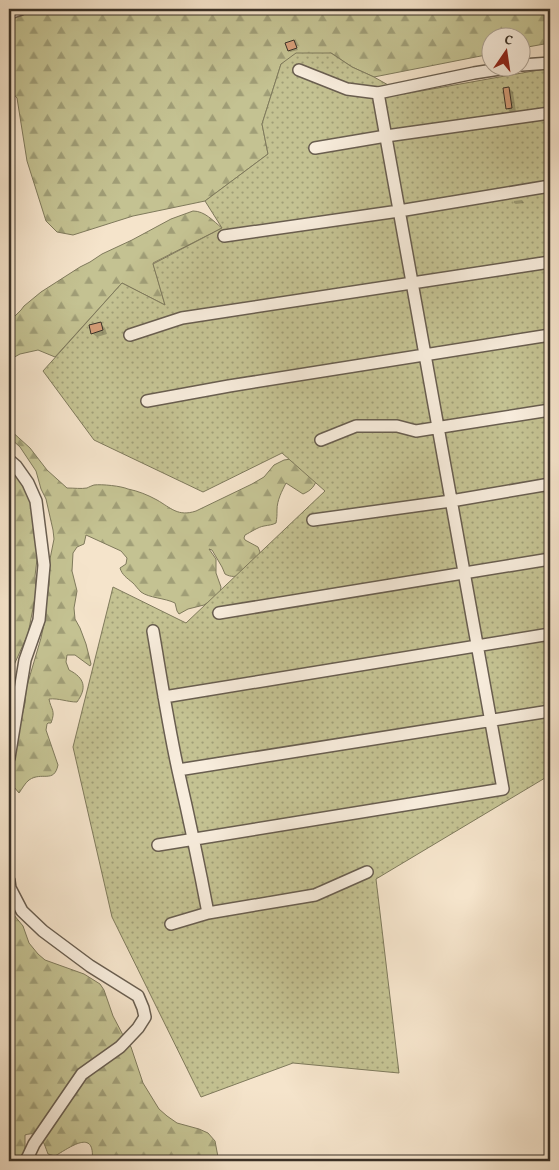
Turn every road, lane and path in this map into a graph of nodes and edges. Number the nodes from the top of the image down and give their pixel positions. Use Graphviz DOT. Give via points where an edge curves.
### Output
graph roads {
  1 [pos="21,9"];
  2 [pos="9,13"];
  3 [pos="550,63"];
  4 [pos="532,64"];
  5 [pos="299,70"];
  6 [pos="482,72"];
  7 [pos="378,93"];
  8 [pos="550,113"];
  9 [pos="386,136"];
  10 [pos="315,148"];
  11 [pos="550,186"];
  12 [pos="399,211"];
  13 [pos="224,236"];
  14 [pos="550,262"];
  15 [pos="412,283"];
  16 [pos="130,335"];
  17 [pos="550,335"];
  18 [pos="425,355"];
  19 [pos="147,401"];
  20 [pos="550,410"];
  21 [pos="438,426"];
  22 [pos="321,440"];
  23 [pos="9,460"];
  24 [pos="550,484"];
  25 [pos="451,501"];
  26 [pos="313,520"];
  27 [pos="550,559"];
  28 [pos="464,572"];
  29 [pos="219,613"];
  30 [pos="153,631"];
  31 [pos="550,634"];
  32 [pos="478,647"];
  33 [pos="164,697"];
  34 [pos="550,711"];
  35 [pos="491,720"];
  36 [pos="9,758"];
  37 [pos="178,770"];
  38 [pos="194,840"];
  39 [pos="158,846"];
  40 [pos="367,872"];
  41 [pos="9,881"];
  42 [pos="208,912"];
  43 [pos="171,924"];
  44 [pos="26,1161"];
  1 -- 2 [label="street"];
  3 -- 4 [label="street"];
  5 -- 7 [label="street" via="347,89"];
  6 -- 7 [label="street"];
  7 -- 9 [label="street"];
  8 -- 9 [label="street"];
  9 -- 10 [label="street"];
  9 -- 12 [label="street"];
  11 -- 12 [label="street"];
  12 -- 13 [label="street"];
  12 -- 15 [label="street"];
  14 -- 15 [label="street"];
  15 -- 16 [label="street" via="182,318"];
  15 -- 18 [label="street"];
  17 -- 18 [label="street"];
  18 -- 19 [label="street"];
  18 -- 21 [label="street"];
  20 -- 21 [label="street"];
  21 -- 22 [label="street" via="416,431 398,426 356,426"];
  21 -- 25 [label="street"];
  23 -- 36 [label="street" via="28,483 36,501 44,565 39,620 25,660"];
  24 -- 25 [label="street"];
  25 -- 26 [label="street"];
  25 -- 28 [label="street"];
  27 -- 28 [label="street"];
  28 -- 29 [label="street"];
  28 -- 32 [label="street"];
  30 -- 33 [label="street"];
  31 -- 32 [label="street"];
  32 -- 33 [label="street"];
  32 -- 35 [label="street"];
  33 -- 37 [label="street"];
  34 -- 35 [label="street"];
  35 -- 37 [label="street"];
  35 -- 38 [label="street" via="503,789"];
  37 -- 38 [label="street"];
  38 -- 39 [label="street"];
  38 -- 42 [label="street"];
  40 -- 42 [label="street" via="315,895"];
  41 -- 44 [label="street" via="22,910 90,966 138,996 145,1017 120,1046 82,1074"];
  42 -- 43 [label="street"];
}
